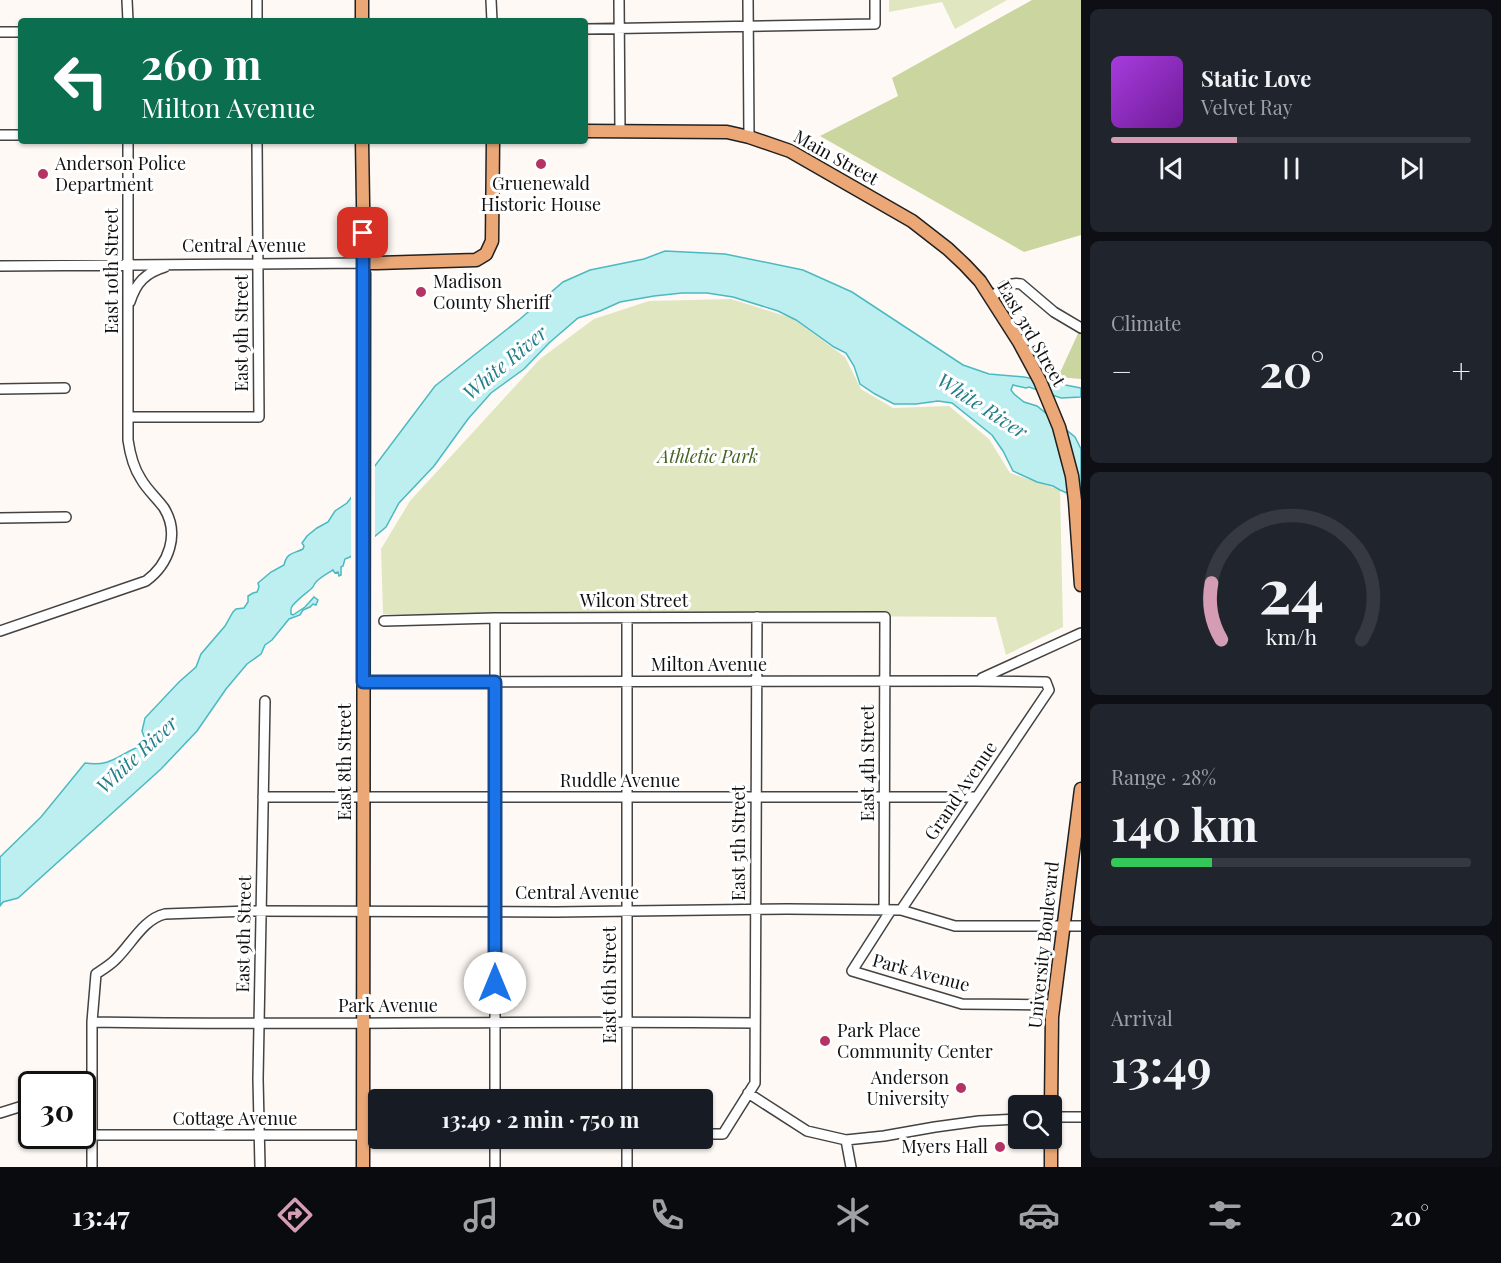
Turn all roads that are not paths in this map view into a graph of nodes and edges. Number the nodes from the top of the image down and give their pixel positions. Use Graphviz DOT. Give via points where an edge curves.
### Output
graph roads {
  1 [pos="128,0"];
  2 [pos="257,0"];
  3 [pos="362,0"];
  4 [pos="491,0"];
  5 [pos="619,0"];
  6 [pos="748,0"];
  7 [pos="875,0"];
  8 [pos="128,18"];
  9 [pos="257,18"];
  10 [pos="362,18"];
  11 [pos="492,18"];
  12 [pos="748,26"];
  13 [pos="588,29"];
  14 [pos="619,29"];
  15 [pos="0,32"];
  16 [pos="18,32"];
  17 [pos="588,131"];
  18 [pos="620,131"];
  19 [pos="0,135"];
  20 [pos="18,135"];
  21 [pos="749,137"];
  22 [pos="128,144"];
  23 [pos="258,144"];
  24 [pos="362,144"];
  25 [pos="493,144"];
  26 [pos="180,264"];
  27 [pos="258,264"];
  28 [pos="129,265"];
  29 [pos="0,266"];
  30 [pos="364,268"];
  31 [pos="974,274"];
  32 [pos="991,298"];
  33 [pos="128,319"];
  34 [pos="1081,328"];
  35 [pos="65,388"];
  36 [pos="0,389"];
  37 [pos="128,417"];
  38 [pos="66,517"];
  39 [pos="0,518"];
  40 [pos="1081,585"];
  41 [pos="757,617"];
  42 [pos="885,617"];
  43 [pos="495,618"];
  44 [pos="627,618"];
  45 [pos="384,621"];
  46 [pos="0,631"];
  47 [pos="1081,633"];
  48 [pos="757,681"];
  49 [pos="884,681"];
  50 [pos="976,681"];
  51 [pos="363,682"];
  52 [pos="495,682"];
  53 [pos="627,682"];
  54 [pos="1048,690"];
  55 [pos="265,701"];
  56 [pos="1081,789"];
  57 [pos="263,797"];
  58 [pos="362,797"];
  59 [pos="495,797"];
  60 [pos="627,797"];
  61 [pos="756,797"];
  62 [pos="884,797"];
  63 [pos="977,797"];
  64 [pos="756,909"];
  65 [pos="892,910"];
  66 [pos="261,911"];
  67 [pos="362,911"];
  68 [pos="495,911"];
  69 [pos="627,911"];
  70 [pos="1064,926"];
  71 [pos="1081,926"];
  72 [pos="852,971"];
  73 [pos="1053,1005"];
  74 [pos="92,1022"];
  75 [pos="627,1022"];
  76 [pos="260,1023"];
  77 [pos="362,1023"];
  78 [pos="495,1023"];
  79 [pos="755,1023"];
  80 [pos="89,1071"];
  81 [pos="495,1089"];
  82 [pos="627,1089"];
  83 [pos="748,1093"];
  84 [pos="1051,1095"];
  85 [pos="18,1107"];
  86 [pos="0,1113"];
  87 [pos="1062,1117"];
  88 [pos="1081,1117"];
  89 [pos="1008,1120"];
  90 [pos="713,1134"];
  91 [pos="96,1135"];
  92 [pos="260,1135"];
  93 [pos="363,1135"];
  94 [pos="368,1135"];
  95 [pos="846,1140"];
  96 [pos="92,1149"];
  97 [pos="495,1149"];
  98 [pos="627,1149"];
  99 [pos="1051,1149"];
  100 [pos="92,1167"];
  101 [pos="260,1167"];
  102 [pos="363,1167"];
  103 [pos="495,1167"];
  104 [pos="627,1167"];
  105 [pos="851,1167"];
  106 [pos="1052,1167"];
  1 -- 8 [label="street"];
  2 -- 9 [label="street"];
  3 -- 10 [label="main road"];
  4 -- 11 [label="street"];
  5 -- 14 [label="street"];
  6 -- 12 [label="street"];
  7 -- 12 [label="street" via="875,24"];
  12 -- 14 [label="street"];
  12 -- 21 [label="street"];
  13 -- 14 [label="street"];
  14 -- 18 [label="street"];
  15 -- 16 [label="street"];
  17 -- 18 [label="main road, Main Street"];
  18 -- 21 [label="main road, Main Street" via="727,132"];
  19 -- 20 [label="street"];
  21 -- 31 [label="main road, Main Street" via="790,151 912,221"];
  22 -- 28 [label="street, East 10th Street"];
  23 -- 27 [label="street, East 9th Street"];
  24 -- 30 [label="main road, East 8th Street"];
  25 -- 30 [label="main road, Central Avenue" via="492,242 486,254 476,260"];
  26 -- 27 [label="street, Central Avenue"];
  26 -- 28 [label="street, Central Avenue"];
  26 -- 33 [label="street" via="151,272 140,281"];
  27 -- 30 [label="street, Central Avenue"];
  27 -- 37 [label="street, East 9th Street" via="259,417"];
  28 -- 29 [label="street, Central Avenue"];
  28 -- 33 [label="street, East 10th Street"];
  30 -- 51 [label="main road, East 8th Street"];
  31 -- 32 [label="main road, East 3rd Street"];
  32 -- 34 [label="street" via="1005,286 1021,284 1054,312"];
  32 -- 40 [label="main road, East 3rd Street" via="1040,381 1059,427 1072,477"];
  33 -- 37 [label="street, East 10th Street"];
  35 -- 36 [label="street"];
  37 -- 46 [label="street, East 10th Street" via="133,463 169,518 171,543 164,563 143,583"];
  38 -- 39 [label="street"];
  41 -- 42 [label="street, Wilcon Street"];
  41 -- 44 [label="street, Wilcon Street"];
  41 -- 48 [label="street, East 5th Street"];
  42 -- 49 [label="street, East 4th Street"];
  43 -- 44 [label="street, Wilcon Street"];
  43 -- 45 [label="street, Wilcon Street"];
  43 -- 52 [label="street"];
  44 -- 53 [label="street, East 6th Street"];
  47 -- 50 [label="street"];
  48 -- 49 [label="street, Milton Avenue"];
  48 -- 53 [label="street, Milton Avenue"];
  48 -- 61 [label="street, East 5th Street"];
  49 -- 50 [label="street, Milton Avenue"];
  49 -- 62 [label="street, East 4th Street"];
  50 -- 54 [label="street, Milton Avenue" via="1046,682"];
  51 -- 52 [label="street, Milton Avenue"];
  51 -- 58 [label="main road, East 8th Street"];
  52 -- 53 [label="street, Milton Avenue"];
  52 -- 59 [label="street"];
  53 -- 60 [label="street, East 6th Street"];
  54 -- 63 [label="street, Grand Avenue"];
  55 -- 57 [label="street, East 9th Street"];
  56 -- 70 [label="main road, University Boulevard"];
  57 -- 58 [label="street, Ruddle Avenue"];
  57 -- 66 [label="street, East 9th Street"];
  58 -- 59 [label="street, Ruddle Avenue"];
  58 -- 67 [label="main road, East 8th Street"];
  59 -- 60 [label="street, Ruddle Avenue"];
  59 -- 68 [label="street"];
  60 -- 61 [label="street, Ruddle Avenue"];
  60 -- 69 [label="street, East 6th Street"];
  61 -- 62 [label="street, Ruddle Avenue"];
  61 -- 64 [label="street, East 5th Street"];
  62 -- 63 [label="street, Ruddle Avenue"];
  62 -- 65 [label="street, East 4th Street"];
  63 -- 65 [label="street, Grand Avenue"];
  64 -- 65 [label="street, Central Avenue"];
  64 -- 69 [label="street, Central Avenue"];
  64 -- 79 [label="street, East 5th Street"];
  65 -- 70 [label="street, Central Avenue" via="955,926"];
  65 -- 72 [label="street, Grand Avenue"];
  66 -- 67 [label="street, Central Avenue"];
  66 -- 74 [label="street, Central Avenue" via="158,915 96,974"];
  66 -- 76 [label="street, East 9th Street"];
  67 -- 68 [label="street, Central Avenue"];
  67 -- 77 [label="main road, East 8th Street"];
  68 -- 69 [label="street, Central Avenue"];
  68 -- 78 [label="street"];
  69 -- 75 [label="street, East 6th Street"];
  70 -- 71 [label="street, Central Avenue"];
  70 -- 73 [label="main road, University Boulevard"];
  72 -- 73 [label="street, Park Avenue" via="962,1004"];
  73 -- 84 [label="main road, University Boulevard"];
  74 -- 76 [label="street, Park Avenue"];
  74 -- 80 [label="street"];
  75 -- 78 [label="street, Park Avenue"];
  75 -- 79 [label="street, Park Avenue"];
  75 -- 82 [label="street, East 6th Street"];
  76 -- 77 [label="street, Park Avenue"];
  76 -- 92 [label="street, East 9th Street"];
  77 -- 78 [label="street, Park Avenue"];
  77 -- 93 [label="main road, East 8th Street"];
  78 -- 81 [label="street"];
  79 -- 83 [label="street, East 5th Street" via="755,1083"];
  83 -- 90 [label="street, East 5th Street" via="723,1134"];
  83 -- 95 [label="street" via="807,1131"];
  85 -- 86 [label="street"];
  87 -- 88 [label="street"];
  89 -- 95 [label="street"];
  91 -- 92 [label="street, Cottage Avenue"];
  92 -- 93 [label="street, Cottage Avenue"];
  92 -- 101 [label="street, East 9th Street"];
  93 -- 94 [label="street, Cottage Avenue"];
  93 -- 102 [label="main road, East 8th Street"];
  95 -- 105 [label="street"];
  96 -- 100 [label="street"];
  97 -- 103 [label="street"];
  98 -- 104 [label="street"];
  99 -- 106 [label="main road"];
}
